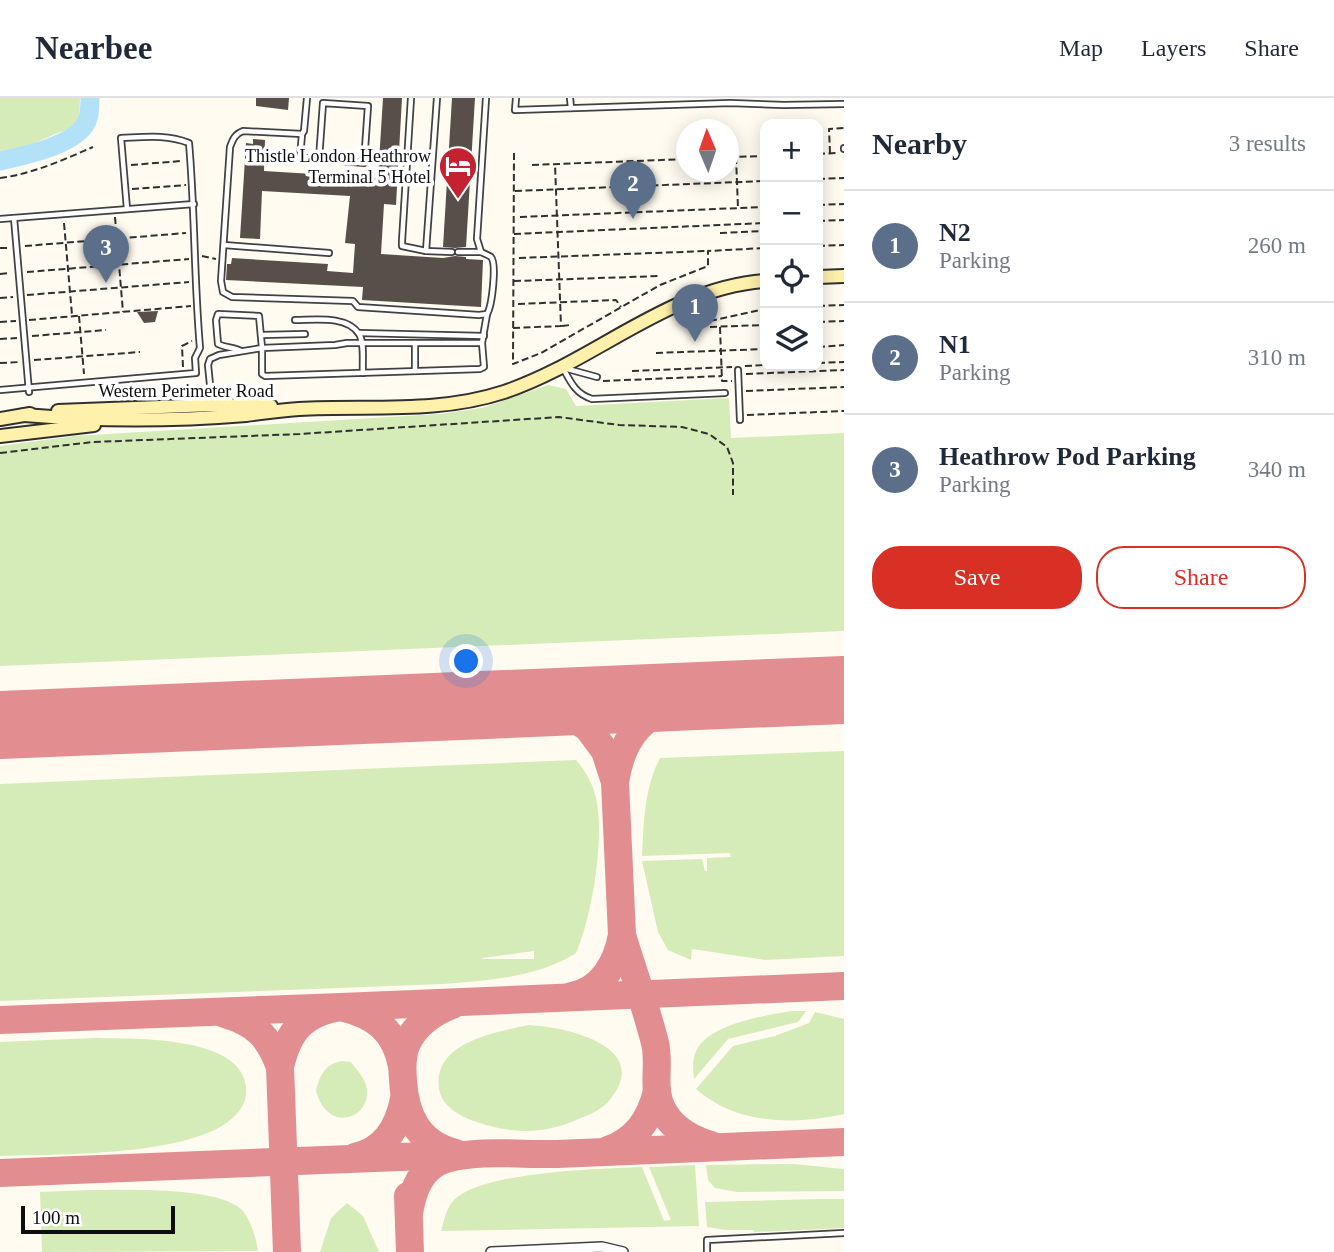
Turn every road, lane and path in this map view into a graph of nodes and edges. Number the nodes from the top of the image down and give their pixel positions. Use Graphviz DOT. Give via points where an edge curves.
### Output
graph roads {
  1 [pos="307,98"];
  2 [pos="411,98"];
  3 [pos="436,98"];
  4 [pos="486,98"];
  5 [pos="516,98"];
  6 [pos="570,98"];
  7 [pos="730,100"];
  8 [pos="844,104"];
  9 [pos="571,108"];
  10 [pos="844,128"];
  11 [pos="302,134"];
  12 [pos="93,148"];
  13 [pos="844,150"];
  14 [pos="514,153"];
  15 [pos="830,153"];
  16 [pos="823,154"];
  17 [pos="276,156"];
  18 [pos="760,156"];
  19 [pos="739,157"];
  20 [pos="300,158"];
  21 [pos="319,159"];
  22 [pos="676,159"];
  23 [pos="186,161"];
  24 [pos="555,164"];
  25 [pos="533,165"];
  26 [pos="124,167"];
  27 [pos="0,178"];
  28 [pos="844,178"];
  29 [pos="823,179"];
  30 [pos="760,181"];
  31 [pos="737,182"];
  32 [pos="739,182"];
  33 [pos="188,185"];
  34 [pos="556,189"];
  35 [pos="125,191"];
  36 [pos="513,191"];
  37 [pos="194,204"];
  38 [pos="844,204"];
  39 [pos="823,205"];
  40 [pos="760,207"];
  41 [pos="737,208"];
  42 [pos="127,209"];
  43 [pos="114,210"];
  44 [pos="63,214"];
  45 [pos="557,215"];
  46 [pos="520,217"];
  47 [pos="14,218"];
  48 [pos="0,219"];
  49 [pos="844,220"];
  50 [pos="823,221"];
  51 [pos="760,223"];
  52 [pos="737,225"];
  53 [pos="760,231"];
  54 [pos="557,232"];
  55 [pos="737,232"];
  56 [pos="186,233"];
  57 [pos="720,233"];
  58 [pos="513,234"];
  59 [pos="117,239"];
  60 [pos="65,243"];
  61 [pos="224,245"];
  62 [pos="844,245"];
  63 [pos="23,246"];
  64 [pos="823,246"];
  65 [pos="11,247"];
  66 [pos="0,248"];
  67 [pos="760,248"];
  68 [pos="426,250"];
  69 [pos="708,251"];
  70 [pos="481,252"];
  71 [pos="329,253"];
  72 [pos="558,256"];
  73 [pos="519,258"];
  74 [pos="189,259"];
  75 [pos="119,265"];
  76 [pos="68,269"];
  77 [pos="26,272"];
  78 [pos="13,273"];
  79 [pos="0,274"];
  80 [pos="659,276"];
  81 [pos="844,276"];
  82 [pos="823,277"];
  83 [pos="559,279"];
  84 [pos="513,281"];
  85 [pos="760,281"];
  86 [pos="190,282"];
  87 [pos="121,288"];
  88 [pos="70,292"];
  89 [pos="27,295"];
  90 [pos="15,296"];
  91 [pos="0,298"];
  92 [pos="560,303"];
  93 [pos="518,304"];
  94 [pos="844,305"];
  95 [pos="823,306"];
  96 [pos="621,307"];
  97 [pos="760,310"];
  98 [pos="123,312"];
  99 [pos="193,313"];
  100 [pos="487,313"];
  101 [pos="79,315"];
  102 [pos="72,316"];
  103 [pos="18,320"];
  104 [pos="28,320"];
  105 [pos="295,320"];
  106 [pos="710,321"];
  107 [pos="844,321"];
  108 [pos="0,322"];
  109 [pos="823,323"];
  110 [pos="760,325"];
  111 [pos="561,326"];
  112 [pos="570,326"];
  113 [pos="710,327"];
  114 [pos="720,327"];
  115 [pos="512,328"];
  116 [pos="106,330"];
  117 [pos="80,332"];
  118 [pos="359,333"];
  119 [pos="305,334"];
  120 [pos="261,335"];
  121 [pos="31,336"];
  122 [pos="194,336"];
  123 [pos="484,336"];
  124 [pos="18,337"];
  125 [pos="0,339"];
  126 [pos="362,343"];
  127 [pos="415,343"];
  128 [pos="482,343"];
  129 [pos="844,345"];
  130 [pos="823,347"];
  131 [pos="262,348"];
  132 [pos="760,349"];
  133 [pos="240,351"];
  134 [pos="721,351"];
  135 [pos="140,352"];
  136 [pos="656,353"];
  137 [pos="82,356"];
  138 [pos="33,360"];
  139 [pos="21,362"];
  140 [pos="844,362"];
  141 [pos="0,363"];
  142 [pos="823,363"];
  143 [pos="760,366"];
  144 [pos="721,367"];
  145 [pos="732,367"];
  146 [pos="563,368"];
  147 [pos="741,368"];
  148 [pos="844,370"];
  149 [pos="415,371"];
  150 [pos="632,371"];
  151 [pos="363,373"];
  152 [pos="184,374"];
  153 [pos="745,374"];
  154 [pos="722,376"];
  155 [pos="600,379"];
  156 [pos="739,380"];
  157 [pos="84,382"];
  158 [pos="844,387"];
  159 [pos="29,389"];
  160 [pos="0,390"];
  161 [pos="745,391"];
  162 [pos="725,393"];
  163 [pos="212,405"];
  164 [pos="299,409"];
  165 [pos="74,410"];
  166 [pos="844,411"];
  167 [pos="24,415"];
  168 [pos="746,415"];
  169 [pos="49,417"];
  170 [pos="146,418"];
  171 [pos="0,419"];
  172 [pos="740,420"];
  173 [pos="0,430"];
  174 [pos="0,436"];
  175 [pos="0,453"];
  176 [pos="733,495"];
  177 [pos="844,1233"];
  178 [pos="491,1252"];
  179 [pos="623,1252"];
  180 [pos="707,1252"];
  1 -- 11 [label="lane"];
  2 -- 68 [label="lane" via="402,246"];
  3 -- 68 [label="lane"];
  4 -- 70 [label="lane" via="477,239"];
  5 -- 9 [label="lane" via="515,110"];
  6 -- 9 [label="lane"];
  7 -- 8 [label="lane"];
  7 -- 9 [label="lane"];
  10 -- 15 [label="path" via="829,129"];
  11 -- 20 [label="lane"];
  11 -- 61 [label="lane" via="237,133 230,147"];
  12 -- 27 [label="path"];
  13 -- 15 [label="path"];
  14 -- 36 [label="path"];
  15 -- 16 [label="path"];
  17 -- 20 [label="lane"];
  18 -- 19 [label="path"];
  20 -- 21 [label="lane"];
  21 -- 21 [label="lane" via="323,103 368,106 364,163"];
  22 -- 24 [label="path"];
  23 -- 26 [label="path"];
  24 -- 25 [label="path"];
  24 -- 34 [label="path"];
  26 -- 35 [label="lane"];
  26 -- 37 [label="lane" via="121,138 155,136 189,143"];
  28 -- 29 [label="path"];
  30 -- 32 [label="path"];
  31 -- 34 [label="path"];
  31 -- 41 [label="path"];
  33 -- 35 [label="path"];
  34 -- 36 [label="path"];
  34 -- 45 [label="path"];
  35 -- 42 [label="lane"];
  36 -- 58 [label="path"];
  37 -- 42 [label="lane"];
  37 -- 152 [label="lane" via="200,348 196,373"];
  38 -- 39 [label="path"];
  40 -- 41 [label="path"];
  41 -- 45 [label="path"];
  42 -- 43 [label="lane"];
  43 -- 44 [label="lane"];
  43 -- 59 [label="path"];
  44 -- 47 [label="lane"];
  44 -- 60 [label="path"];
  45 -- 46 [label="path"];
  45 -- 54 [label="path"];
  47 -- 48 [label="lane"];
  47 -- 159 [label="lane"];
  49 -- 50 [label="path"];
  51 -- 52 [label="path"];
  52 -- 54 [label="path"];
  52 -- 55 [label="path"];
  53 -- 55 [label="path"];
  54 -- 58 [label="path"];
  54 -- 72 [label="path"];
  55 -- 57 [label="path"];
  56 -- 59 [label="path"];
  58 -- 84 [label="path"];
  59 -- 60 [label="path"];
  59 -- 75 [label="path"];
  60 -- 63 [label="path"];
  60 -- 76 [label="path"];
  61 -- 71 [label="lane"];
  61 -- 100 [label="lane" via="221,281 223,292 232,297 353,301 358,307"];
  62 -- 64 [label="path"];
  65 -- 66 [label="path"];
  67 -- 69 [label="path"];
  68 -- 70 [label="lane"];
  69 -- 72 [label="path"];
  69 -- 96 [label="path" via="708,266"];
  70 -- 100 [label="lane" via="493,262 492,305"];
  72 -- 73 [label="path"];
  72 -- 83 [label="path"];
  74 -- 75 [label="path"];
  75 -- 76 [label="path"];
  75 -- 87 [label="path"];
  76 -- 77 [label="path"];
  76 -- 88 [label="path"];
  78 -- 79 [label="path"];
  80 -- 83 [label="path"];
  81 -- 82 [label="street"];
  83 -- 84 [label="path"];
  83 -- 92 [label="path"];
  84 -- 115 [label="path"];
  85 -- 146 [label="street, Western Perimeter Road" via="705,293 665,310"];
  86 -- 87 [label="path"];
  87 -- 88 [label="path"];
  87 -- 98 [label="path"];
  88 -- 89 [label="path"];
  88 -- 102 [label="path"];
  90 -- 91 [label="path"];
  92 -- 93 [label="path"];
  92 -- 96 [label="path" via="616,300"];
  92 -- 111 [label="path"];
  94 -- 95 [label="path"];
  96 -- 115 [label="path" via="541,354 513,364"];
  97 -- 106 [label="path"];
  98 -- 99 [label="path" via="192,306"];
  98 -- 101 [label="path"];
  100 -- 123 [label="lane"];
  101 -- 102 [label="path"];
  101 -- 117 [label="path"];
  102 -- 104 [label="path"];
  103 -- 108 [label="path"];
  105 -- 118 [label="lane" via="332,320"];
  107 -- 109 [label="path"];
  110 -- 114 [label="path"];
  111 -- 112 [label="path"];
  111 -- 115 [label="path"];
  113 -- 114 [label="path"];
  114 -- 134 [label="path"];
  116 -- 117 [label="path"];
  117 -- 121 [label="path"];
  117 -- 137 [label="path"];
  118 -- 123 [label="lane"];
  118 -- 126 [label="lane"];
  119 -- 120 [label="lane"];
  120 -- 131 [label="lane"];
  120 -- 133 [label="lane" via="257,314 218,314 218,344"];
  122 -- 152 [label="path" via="182,346"];
  123 -- 128 [label="lane"];
  124 -- 125 [label="path"];
  126 -- 127 [label="lane"];
  126 -- 131 [label="lane"];
  126 -- 151 [label="lane"];
  127 -- 128 [label="lane"];
  127 -- 149 [label="lane"];
  128 -- 149 [label="lane" via="484,367 480,369"];
  129 -- 130 [label="path"];
  131 -- 133 [label="lane"];
  131 -- 151 [label="lane" via="265,376"];
  132 -- 134 [label="path"];
  133 -- 163 [label="lane" via="214,356 208,362"];
  134 -- 136 [label="path"];
  134 -- 144 [label="path"];
  135 -- 137 [label="path"];
  137 -- 138 [label="path"];
  137 -- 157 [label="path"];
  139 -- 141 [label="path"];
  140 -- 142 [label="path"];
  143 -- 147 [label="path"];
  144 -- 145 [label="path"];
  144 -- 150 [label="path"];
  144 -- 154 [label="path"];
  146 -- 155 [label="lane"];
  146 -- 162 [label="lane" via="573,387 592,399"];
  146 -- 164 [label="street, Western Perimeter Road" via="502,393 450,404"];
  147 -- 156 [label="lane"];
  148 -- 153 [label="path"];
  149 -- 151 [label="lane"];
  152 -- 157 [label="lane"];
  154 -- 155 [label="path"];
  154 -- 156 [label="path" via="722,381"];
  156 -- 172 [label="lane"];
  157 -- 159 [label="lane"];
  158 -- 161 [label="path"];
  159 -- 160 [label="lane"];
  163 -- 164 [label="street, Western Perimeter Road"];
  163 -- 165 [label="street, Western Perimeter Road"];
  164 -- 170 [label="street, Western Perimeter Road"];
  165 -- 167 [label="street, Western Perimeter Road"];
  165 -- 169 [label="street, Western Perimeter Road"];
  166 -- 168 [label="path"];
  167 -- 169 [label="street, Western Perimeter Road"];
  167 -- 171 [label="street, Western Perimeter Road"];
  169 -- 170 [label="street, Western Perimeter Road"];
  169 -- 173 [label="street, Western Perimeter Road"];
  170 -- 174 [label="street, Western Perimeter Road"];
  175 -- 176 [label="path" via="93,442 559,417 645,428 682,427 709,434 727,447 733,463"];
  177 -- 180 [label="lane" via="707,1240"];
  178 -- 179 [label="street" via="602,1247"];
}
